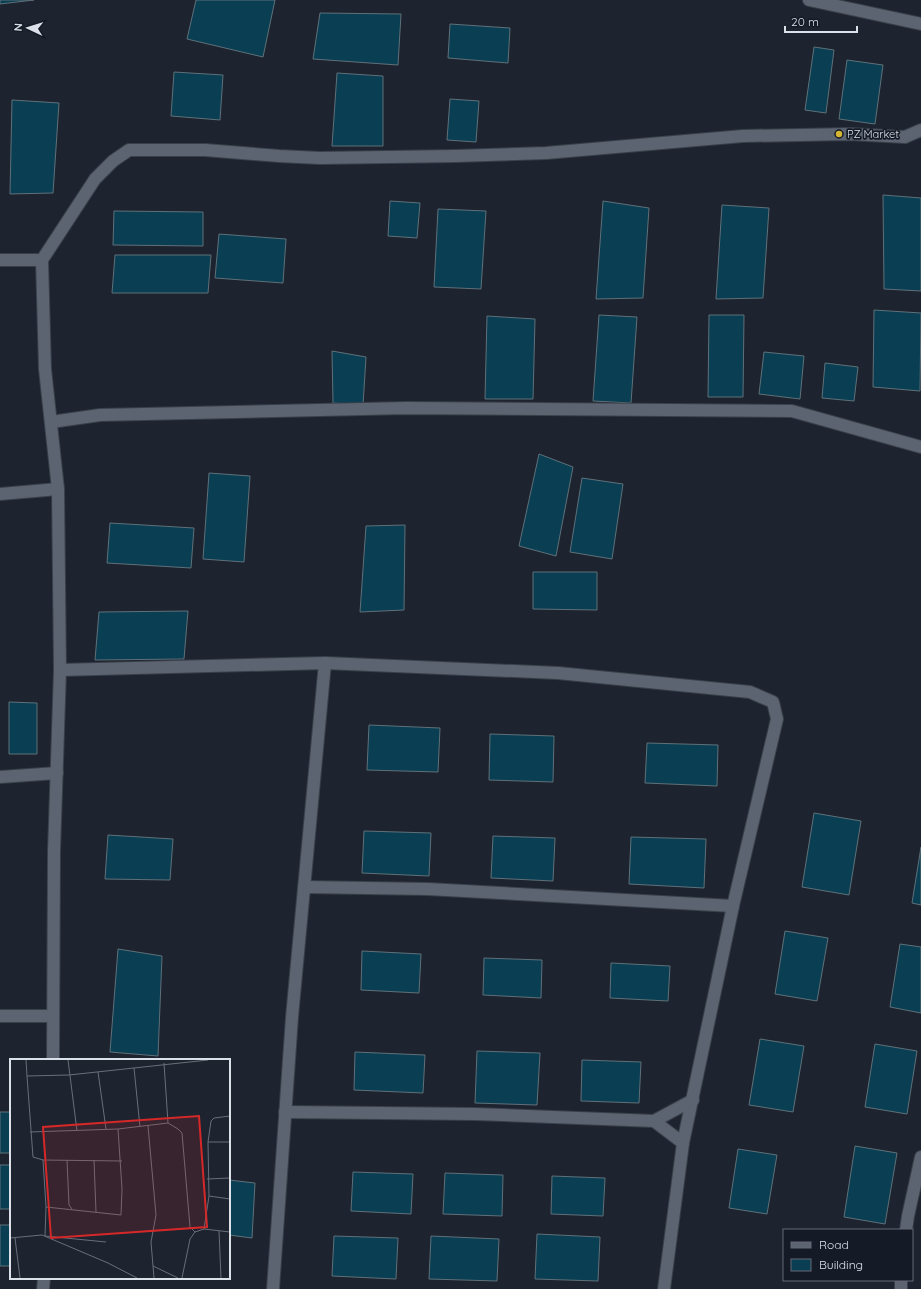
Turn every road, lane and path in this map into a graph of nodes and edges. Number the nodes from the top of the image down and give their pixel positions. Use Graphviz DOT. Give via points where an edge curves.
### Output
graph roads {
  1 [pos="809,0"];
  2 [pos="921,24"];
  3 [pos="921,130"];
  4 [pos="0,260"];
  5 [pos="42,260"];
  6 [pos="51,422"];
  7 [pos="921,447"];
  8 [pos="58,489"];
  9 [pos="0,494"];
  10 [pos="325,663"];
  11 [pos="60,670"];
  12 [pos="57,773"];
  13 [pos="0,777"];
  14 [pos="304,886"];
  15 [pos="733,906"];
  16 [pos="0,1016"];
  17 [pos="53,1016"];
  18 [pos="53,1059"];
  19 [pos="693,1100"];
  20 [pos="285,1112"];
  21 [pos="654,1121"];
  22 [pos="683,1143"];
  23 [pos="921,1156"];
  24 [pos="906,1229"];
  25 [pos="44,1279"];
  26 [pos="43,1289"];
  27 [pos="273,1289"];
  28 [pos="664,1289"];
  1 -- 2 [label="street"];
  3 -- 5 [label="street" via="905,137 850,134 743,136 546,153 449,156 320,158 205,150 129,150 113,160 95,179"];
  4 -- 5 [label="street"];
  5 -- 6 [label="street" via="45,369"];
  6 -- 7 [label="street" via="100,415 398,409 792,410"];
  6 -- 8 [label="street"];
  8 -- 9 [label="street"];
  8 -- 11 [label="street"];
  10 -- 11 [label="street"];
  10 -- 14 [label="street"];
  10 -- 15 [label="street" via="558,673 750,692 773,702 777,719"];
  11 -- 12 [label="street"];
  12 -- 13 [label="street"];
  12 -- 17 [label="street"];
  14 -- 15 [label="street" via="428,889"];
  14 -- 20 [label="street"];
  15 -- 19 [label="street"];
  16 -- 17 [label="street"];
  17 -- 18 [label="street"];
  19 -- 21 [label="street"];
  19 -- 22 [label="street"];
  20 -- 21 [label="street" via="475,1114"];
  20 -- 27 [label="street"];
  21 -- 22 [label="street"];
  22 -- 28 [label="street"];
  23 -- 24 [label="street"];
  25 -- 26 [label="street"];
}
